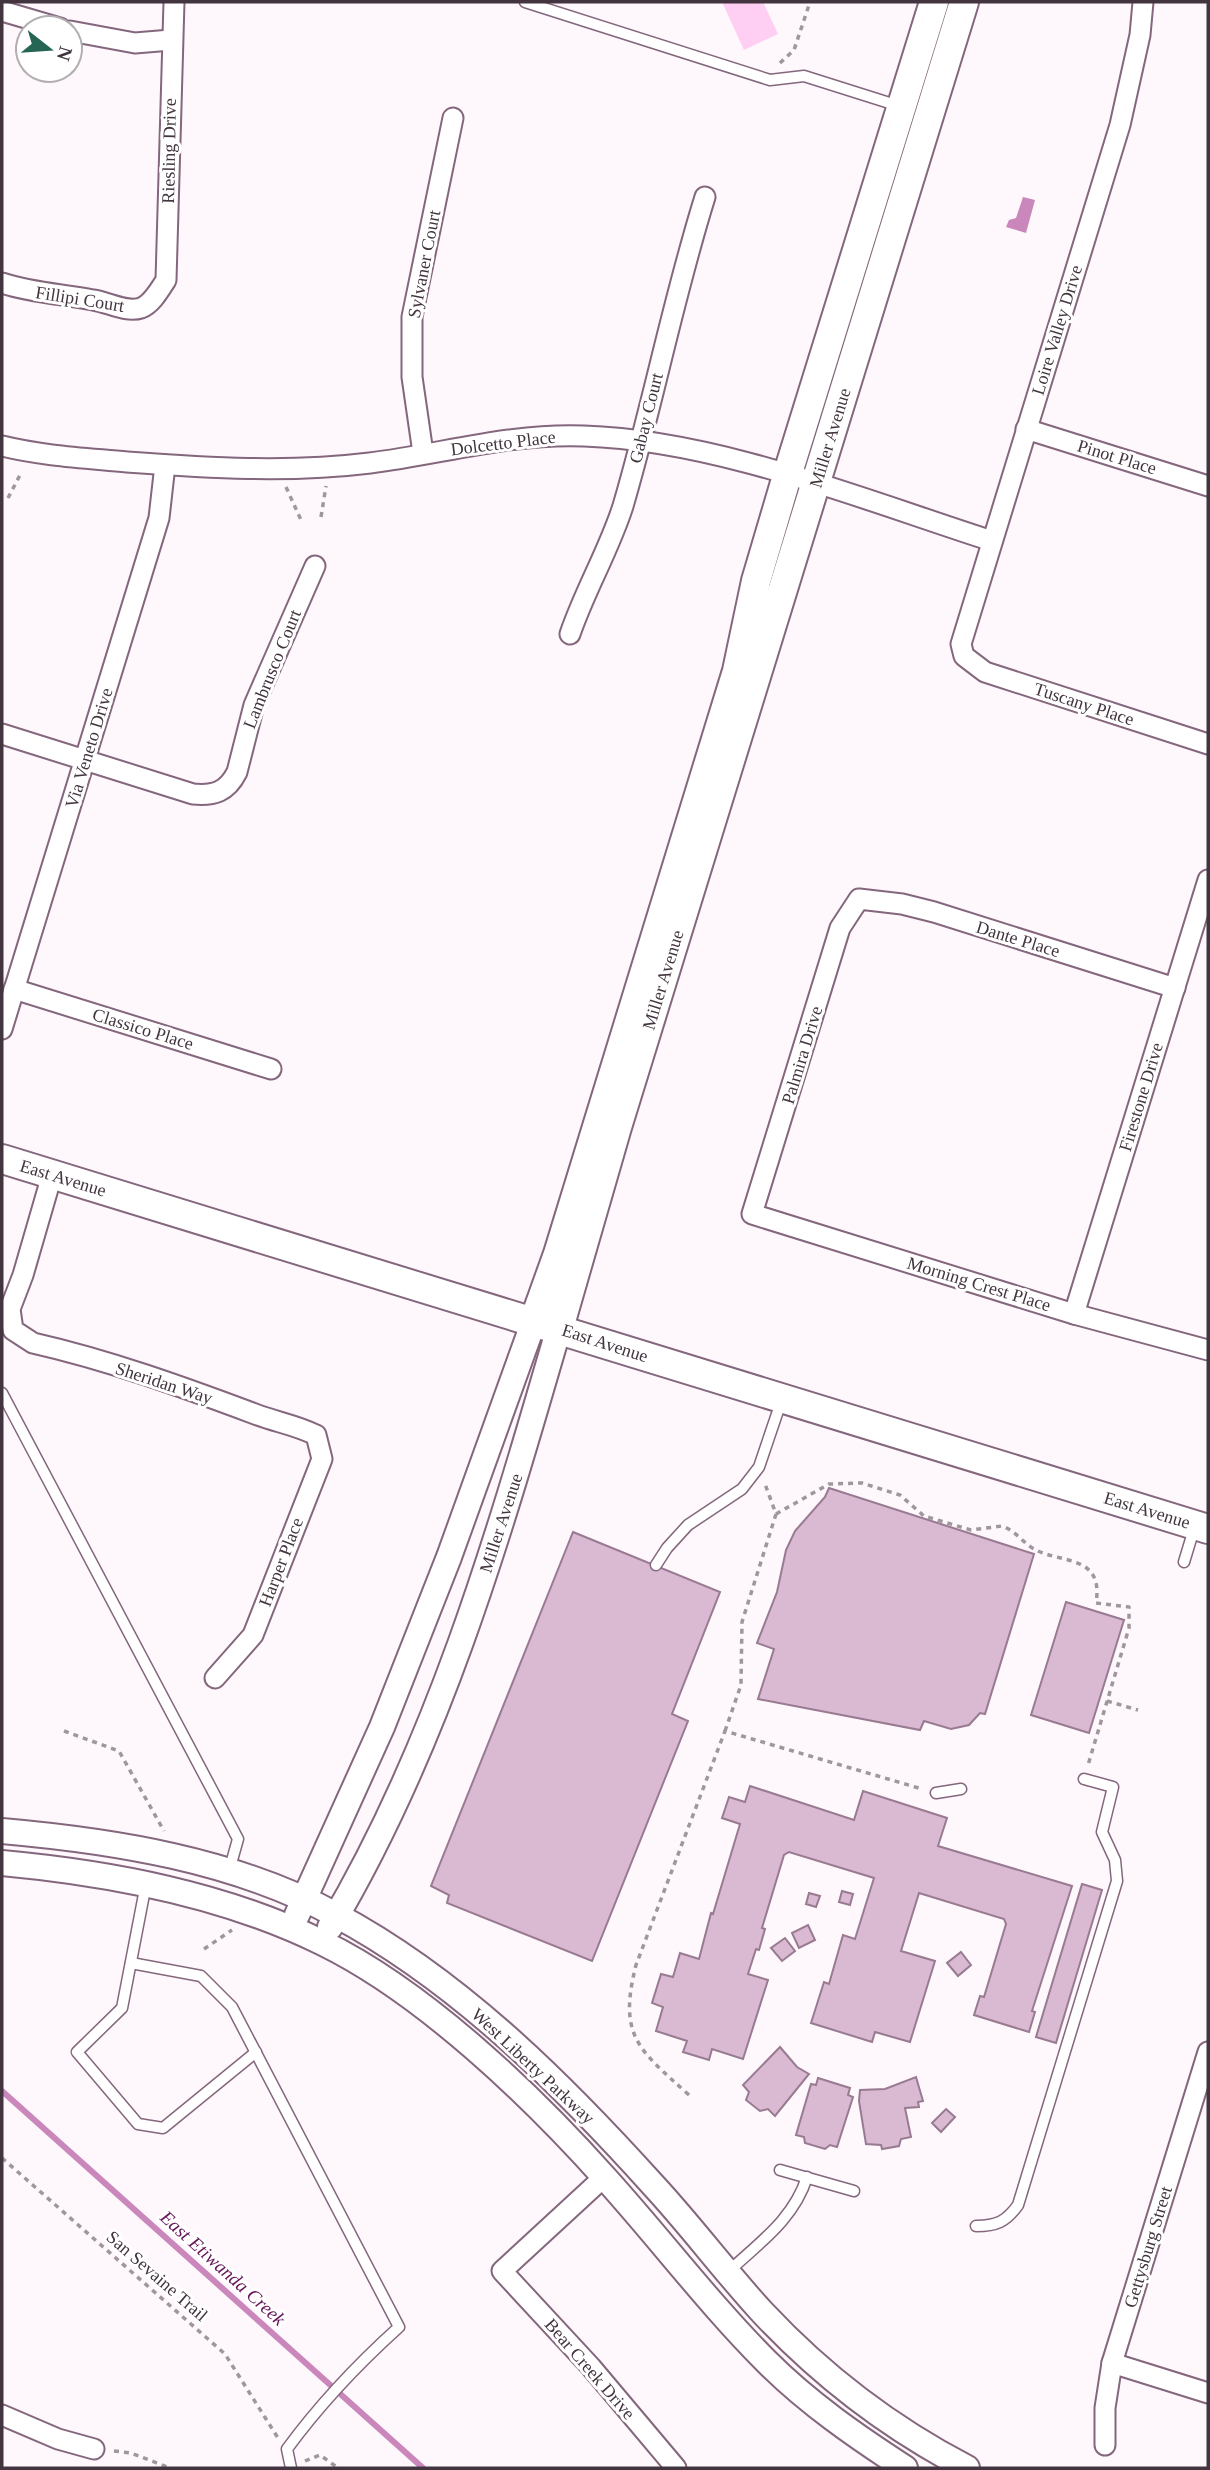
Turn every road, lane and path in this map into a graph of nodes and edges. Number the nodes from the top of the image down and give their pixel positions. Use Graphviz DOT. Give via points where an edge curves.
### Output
graph roads {
  1 [pos="174,2"];
  2 [pos="525,2"];
  3 [pos="810,2"];
  4 [pos="934,2"];
  5 [pos="964,2"];
  6 [pos="1143,2"];
  7 [pos="84,34"];
  8 [pos="171,40"];
  9 [pos="778,66"];
  10 [pos="901,107"];
  11 [pos="453,118"];
  12 [pos="705,197"];
  13 [pos="2,283"];
  14 [pos="156,296"];
  15 [pos="1026,429"];
  16 [pos="642,440"];
  17 [pos="2,446"];
  18 [pos="423,453"];
  19 [pos="165,465"];
  20 [pos="20,474"];
  21 [pos="787,476"];
  22 [pos="816,485"];
  23 [pos="326,486"];
  24 [pos="1208,486"];
  25 [pos="286,487"];
  26 [pos="8,498"];
  27 [pos="321,517"];
  28 [pos="301,520"];
  29 [pos="992,541"];
  30 [pos="315,566"];
  31 [pos="570,634"];
  32 [pos="964,656"];
  33 [pos="2,734"];
  34 [pos="1208,744"];
  35 [pos="85,761"];
  36 [pos="1208,880"];
  37 [pos="859,899"];
  38 [pos="1175,988"];
  39 [pos="15,989"];
  40 [pos="2,1029"];
  41 [pos="271,1069"];
  42 [pos="2,1159"];
  43 [pos="52,1175"];
  44 [pos="752,1214"];
  45 [pos="1074,1314"];
  46 [pos="546,1324"];
  47 [pos="1208,1350"];
  48 [pos="2,1393"];
  49 [pos="782,1398"];
  50 [pos="316,1435"];
  51 [pos="759,1467"];
  52 [pos="776,1514"];
  53 [pos="1202,1527"];
  54 [pos="1184,1562"];
  55 [pos="656,1566"];
  56 [pos="215,1678"];
  57 [pos="1107,1701"];
  58 [pos="1138,1710"];
  59 [pos="64,1731"];
  60 [pos="725,1731"];
  61 [pos="1084,1779"];
  62 [pos="961,1788"];
  63 [pos="936,1793"];
  64 [pos="2,1831"];
  65 [pos="167,1836"];
  66 [pos="60,1837"];
  67 [pos="2,1846"];
  68 [pos="2,1863"];
  69 [pos="229,1871"];
  70 [pos="146,1884"];
  71 [pos="304,1900"];
  72 [pos="337,1916"];
  73 [pos="233,1928"];
  74 [pos="290,1930"];
  75 [pos="322,1942"];
  76 [pos="204,1949"];
  77 [pos="131,1964"];
  78 [pos="256,2052"];
  79 [pos="1208,2052"];
  80 [pos="689,2095"];
  81 [pos="2,2158"];
  82 [pos="780,2170"];
  83 [pos="604,2177"];
  84 [pos="807,2177"];
  85 [pos="854,2191"];
  86 [pos="976,2226"];
  87 [pos="727,2272"];
  88 [pos="1112,2362"];
  89 [pos="1208,2393"];
  90 [pos="2,2415"];
  91 [pos="273,2432"];
  92 [pos="1105,2445"];
  93 [pos="94,2449"];
  94 [pos="320,2455"];
  95 [pos="170,2468"];
  96 [pos="290,2468"];
  97 [pos="338,2468"];
  98 [pos="676,2468"];
  99 [pos="905,2468"];
  100 [pos="967,2468"];
  1 -- 8 [label="street, Riesling Drive"];
  2 -- 10 [label="lane" via="770,80 804,76"];
  3 -- 9 [label="path" via="794,50"];
  4 -- 10 [label="main road, Miller Avenue"];
  5 -- 22 [label="main road, Miller Avenue"];
  6 -- 15 [label="street, Loire Valley Drive" via="1120,125"];
  7 -- 8 [label="street" via="135,43"];
  8 -- 14 [label="street, Riesling Drive" via="169,265"];
  10 -- 21 [label="main road, Miller Avenue"];
  11 -- 18 [label="street, Sylvaner Court" via="412,317 412,377"];
  12 -- 16 [label="street, Gabay Court" via="674,301"];
  13 -- 14 [label="street, Fillipi Court" via="124,308 142,308"];
  15 -- 24 [label="street, Pinot Place"];
  15 -- 29 [label="street, Loire Valley Drive"];
  16 -- 18 [label="street, Dolcetto Place" via="546,435"];
  16 -- 21 [label="street, Dolcetto Place" via="694,449"];
  16 -- 31 [label="street, Gabay Court" via="616,527"];
  17 -- 19 [label="street, Dolcetto Place" via="36,454"];
  18 -- 19 [label="street, Dolcetto Place" via="369,463 243,470"];
  19 -- 35 [label="street, Via Veneto Drive" via="159,518"];
  20 -- 26 [label="path"];
  21 -- 22 [label="street, Dolcetto Place"];
  21 -- 46 [label="main road, Miller Avenue" via="756,581 737,671 558,1254"];
  22 -- 29 [label="street, Dolcetto Place"];
  22 -- 46 [label="main road, Miller Avenue" via="621,1114"];
  23 -- 27 [label="path"];
  25 -- 28 [label="path"];
  29 -- 32 [label="street, Loire Valley Drive" via="963,633"];
  30 -- 35 [label="street, Lambrusco Court" via="262,682 237,772 225,788 217,794 193,794"];
  32 -- 34 [label="street, Tuscany Place" via="985,672"];
  33 -- 35 [label="street, Lambrusco Court"];
  35 -- 39 [label="street, Via Veneto Drive"];
  36 -- 38 [label="street, Firestone Drive"];
  37 -- 38 [label="street, Dante Place" via="913,906"];
  37 -- 44 [label="street, Palmira Drive" via="840,928"];
  38 -- 45 [label="street, Firestone Drive"];
  39 -- 40 [label="street, Via Veneto Drive"];
  39 -- 41 [label="street, Classico Place"];
  42 -- 43 [label="main road, East Avenue"];
  43 -- 46 [label="main road, East Avenue"];
  43 -- 50 [label="street, Sheridan Way" via="10,1309 13,1330 33,1343 195,1391"];
  44 -- 45 [label="street, Morning Crest Place"];
  45 -- 47 [label="street, Morning Crest Place"];
  46 -- 49 [label="main road, East Avenue"];
  46 -- 71 [label="street, Miller Avenue" via="392,1701"];
  46 -- 72 [label="street, Miller Avenue" via="509,1499 447,1683 398,1803"];
  48 -- 69 [label="lane" via="238,1839"];
  49 -- 51 [label="lane"];
  49 -- 53 [label="main road, East Avenue"];
  50 -- 56 [label="street, Harper Place" via="322,1459 253,1635"];
  51 -- 52 [label="path"];
  51 -- 55 [label="lane" via="742,1489 688,1525"];
  52 -- 57 [label="path" via="829,1484 871,1484 901,1495 924,1516 971,1530 1002,1526 1039,1551 1080,1563 1093,1577 1096,1603 1129,1607 1129,1628"];
  52 -- 60 [label="path" via="742,1622 741,1685"];
  53 -- 54 [label="lane"];
  57 -- 58 [label="path"];
  57 -- 61 [label="path"];
  59 -- 65 [label="path" via="119,1751"];
  60 -- 63 [label="path"];
  60 -- 80 [label="path" via="629,1993 628,2012 638,2046"];
  61 -- 86 [label="lane" via="1113,1787 1102,1832 1115,1860 1117,1881 1018,2206 1008,2219 993,2226"];
  62 -- 63 [label="lane"];
  64 -- 66 [label="street, West Liberty Parkway"];
  66 -- 67 [label="street" via="39,1849"];
  66 -- 69 [label="street, West Liberty Parkway" via="143,1849"];
  68 -- 70 [label="street, West Liberty Parkway"];
  69 -- 71 [label="street, West Liberty Parkway"];
  70 -- 74 [label="street, West Liberty Parkway"];
  70 -- 77 [label="lane"];
  71 -- 72 [label="street, West Liberty Parkway"];
  71 -- 74 [label="street, Miller Avenue"];
  72 -- 75 [label="street, Miller Avenue"];
  72 -- 87 [label="street, West Liberty Parkway" via="417,1965 499,2031 621,2151"];
  73 -- 76 [label="path"];
  74 -- 75 [label="street, West Liberty Parkway"];
  75 -- 83 [label="street, West Liberty Parkway" via="449,2028 503,2074"];
  77 -- 78 [label="lane" via="201,1976 232,2007"];
  77 -- 78 [label="lane" via="122,2008 77,2052 138,2124 163,2128"];
  78 -- 96 [label="lane" via="399,2327 360,2362 306,2424 288,2449"];
  79 -- 88 [label="street, Gettysburg Street"];
  81 -- 91 [label="path, San Sevaine Trail" via="226,2354"];
  82 -- 84 [label="lane"];
  83 -- 98 [label="street, Bear Creek Drive" via="502,2271"];
  83 -- 99 [label="street, West Liberty Parkway" via="768,2364 819,2408"];
  84 -- 85 [label="lane"];
  84 -- 87 [label="lane" via="788,2215"];
  87 -- 100 [label="street, West Liberty Parkway" via="764,2314 838,2383 895,2425"];
  88 -- 89 [label="street"];
  88 -- 92 [label="street, Gettysburg Street"];
  90 -- 93 [label="street"];
  93 -- 95 [label="path" via="131,2453"];
  94 -- 97 [label="path"];
}
